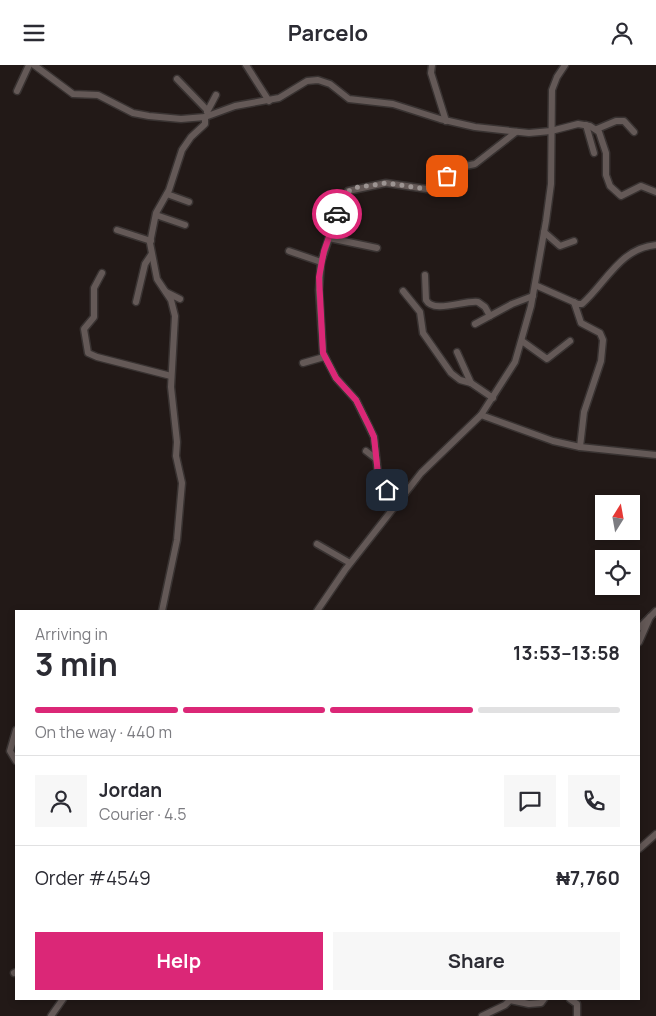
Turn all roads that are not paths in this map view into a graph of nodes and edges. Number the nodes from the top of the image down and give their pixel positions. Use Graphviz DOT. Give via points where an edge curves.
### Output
graph roads {
  1 [pos="29,65"];
  2 [pos="34,65"];
  3 [pos="246,65"];
  4 [pos="432,65"];
  5 [pos="565,65"];
  6 [pos="178,79"];
  7 [pos="17,91"];
  8 [pos="216,95"];
  9 [pos="270,101"];
  10 [pos="206,114"];
  11 [pos="446,121"];
  12 [pos="586,125"];
  13 [pos="597,129"];
  14 [pos="551,131"];
  15 [pos="516,132"];
  16 [pos="634,132"];
  17 [pos="594,153"];
  18 [pos="656,192"];
  19 [pos="166,194"];
  20 [pos="189,202"];
  21 [pos="156,215"];
  22 [pos="185,225"];
  23 [pos="117,230"];
  24 [pos="544,232"];
  25 [pos="329,238"];
  26 [pos="151,241"];
  27 [pos="574,241"];
  28 [pos="656,245"];
  29 [pos="377,248"];
  30 [pos="289,251"];
  31 [pos="151,255"];
  32 [pos="321,262"];
  33 [pos="102,273"];
  34 [pos="425,275"];
  35 [pos="535,285"];
  36 [pos="164,291"];
  37 [pos="404,291"];
  38 [pos="532,296"];
  39 [pos="180,299"];
  40 [pos="136,302"];
  41 [pos="574,302"];
  42 [pos="490,316"];
  43 [pos="475,325"];
  44 [pos="522,341"];
  45 [pos="570,341"];
  46 [pos="457,352"];
  47 [pos="324,357"];
  48 [pos="303,363"];
  49 [pos="171,376"];
  50 [pos="471,383"];
  51 [pos="493,398"];
  52 [pos="481,415"];
  53 [pos="580,447"];
  54 [pos="366,451"];
  55 [pos="656,455"];
  56 [pos="375,458"];
  57 [pos="400,499"];
  58 [pos="317,544"];
  59 [pos="350,563"];
  60 [pos="162,610"];
  61 [pos="318,610"];
  62 [pos="656,611"];
  63 [pos="650,617"];
  64 [pos="640,627"];
  65 [pos="640,640"];
  66 [pos="15,734"];
  67 [pos="15,759"];
  68 [pos="656,834"];
  69 [pos="640,848"];
  70 [pos="62,1000"];
  71 [pos="509,1000"];
  72 [pos="514,1000"];
  73 [pos="543,1000"];
  74 [pos="571,1000"];
  75 [pos="52,1016"];
  76 [pos="482,1016"];
  77 [pos="577,1016"];
  1 -- 7 [label="street"];
  2 -- 10 [label="street" via="73,94 98,95 133,113 166,118"];
  3 -- 9 [label="street"];
  4 -- 11 [label="street" via="431,73"];
  5 -- 14 [label="street" via="552,90"];
  6 -- 10 [label="street"];
  8 -- 10 [label="street"];
  9 -- 10 [label="street"];
  9 -- 11 [label="street" via="307,81 318,80 330,84 349,99 393,104"];
  10 -- 19 [label="street" via="205,124 182,150"];
  11 -- 15 [label="street"];
  12 -- 13 [label="street"];
  12 -- 14 [label="street"];
  12 -- 17 [label="street"];
  13 -- 16 [label="street" via="624,121"];
  13 -- 18 [label="street" via="606,153 608,181 614,192 621,195 641,187"];
  14 -- 15 [label="street"];
  14 -- 24 [label="street" via="551,184"];
  15 -- 25 [label="street" via="475,164 451,169 442,185 427,189 386,183 348,191"];
  19 -- 20 [label="street"];
  19 -- 21 [label="street"];
  21 -- 22 [label="street"];
  21 -- 26 [label="street"];
  23 -- 26 [label="street"];
  24 -- 27 [label="street" via="560,246"];
  24 -- 35 [label="street"];
  25 -- 29 [label="street"];
  25 -- 32 [label="street"];
  26 -- 31 [label="street"];
  28 -- 41 [label="street" via="629,254 586,300"];
  30 -- 32 [label="street"];
  31 -- 36 [label="street" via="157,279"];
  31 -- 40 [label="street" via="145,264"];
  32 -- 47 [label="street" via="319,290"];
  33 -- 49 [label="street" via="94,287 94,317 84,329 88,353"];
  34 -- 42 [label="street" via="428,304 435,307 478,302"];
  35 -- 38 [label="street"];
  35 -- 41 [label="street"];
  36 -- 39 [label="street"];
  36 -- 49 [label="street" via="176,316"];
  37 -- 50 [label="street" via="420,312 424,333 446,367 456,377"];
  38 -- 42 [label="street"];
  38 -- 44 [label="street"];
  41 -- 53 [label="street" via="581,323 600,333 603,340 601,361 584,412"];
  42 -- 43 [label="street"];
  44 -- 45 [label="street" via="547,359"];
  44 -- 51 [label="street" via="515,362"];
  46 -- 50 [label="street"];
  47 -- 48 [label="street"];
  47 -- 56 [label="street" via="336,378 356,400 374,437"];
  49 -- 60 [label="street" via="182,494 177,540"];
  50 -- 51 [label="street"];
  51 -- 52 [label="street"];
  52 -- 53 [label="street" via="545,439"];
  52 -- 57 [label="street" via="421,473"];
  53 -- 55 [label="street"];
  54 -- 56 [label="street"];
  56 -- 57 [label="street" via="378,474 387,490"];
  57 -- 59 [label="street"];
  58 -- 59 [label="street"];
  59 -- 61 [label="street"];
  62 -- 63 [label="street"];
  63 -- 64 [label="street"];
  63 -- 65 [label="street"];
  66 -- 67 [label="street" via="10,751"];
  68 -- 69 [label="street"];
  70 -- 75 [label="street"];
  71 -- 76 [label="street" via="499,1009"];
  72 -- 73 [label="street" via="529,1004"];
  74 -- 77 [label="street" via="577,1004"];
}
